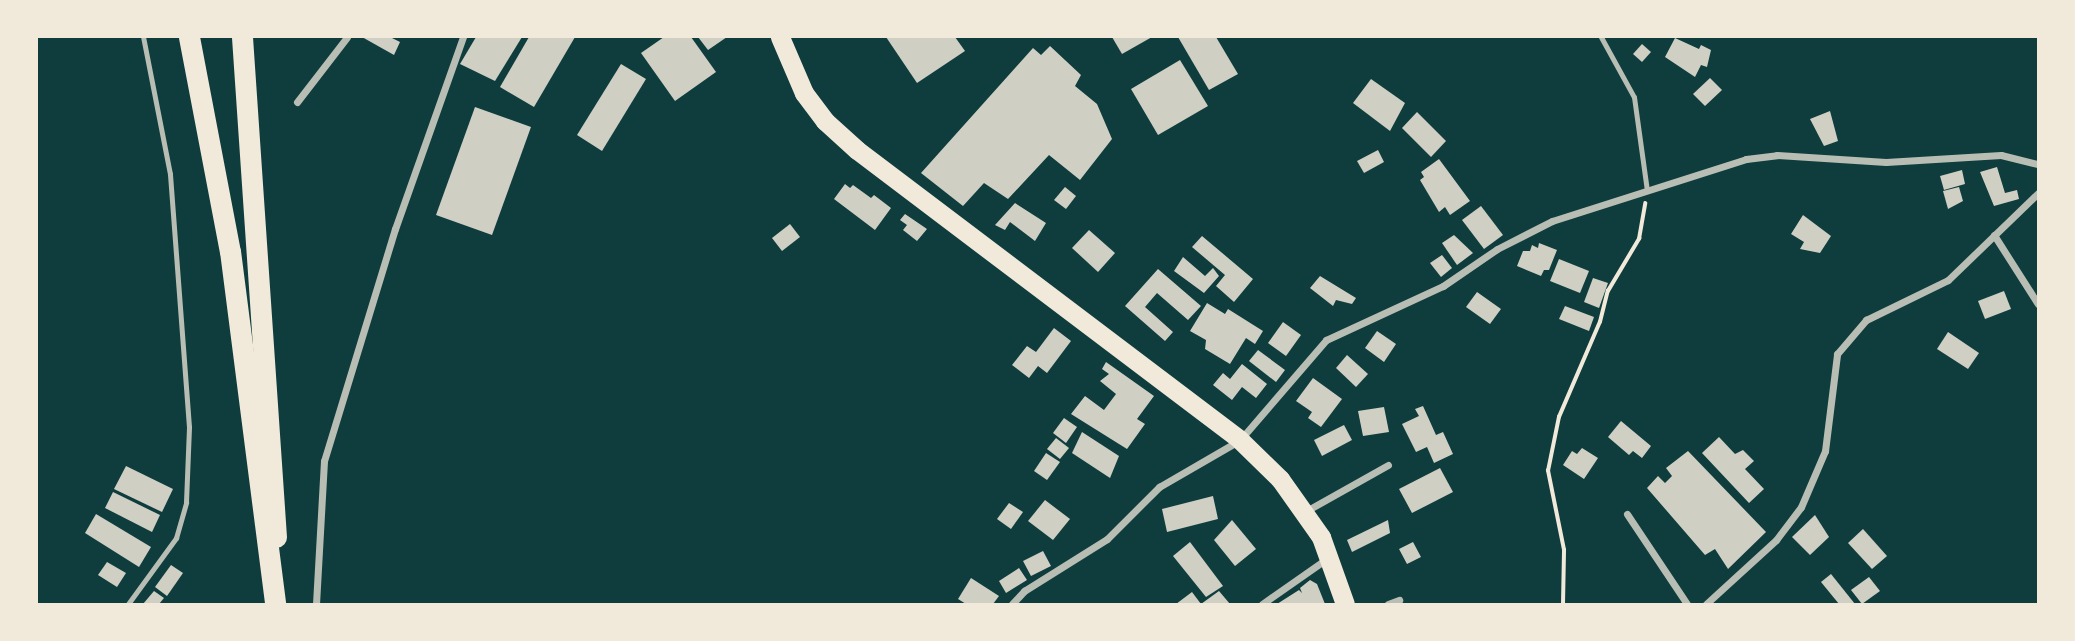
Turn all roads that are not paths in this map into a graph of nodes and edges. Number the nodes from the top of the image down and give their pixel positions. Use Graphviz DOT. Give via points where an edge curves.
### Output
graph roads {
  1 [pos="143,37"];
  2 [pos="189,37"];
  3 [pos="243,37"];
  4 [pos="347,37"];
  5 [pos="463,37"];
  6 [pos="780,37"];
  7 [pos="1601,37"];
  8 [pos="298,102"];
  9 [pos="2038,164"];
  10 [pos="1647,191"];
  11 [pos="2038,193"];
  12 [pos="1994,235"];
  13 [pos="2038,304"];
  14 [pos="1240,440"];
  15 [pos="1388,465"];
  16 [pos="1306,512"];
  17 [pos="1627,514"];
  18 [pos="1328,558"];
  19 [pos="1399,600"];
  20 [pos="128,604"];
  21 [pos="277,604"];
  22 [pos="316,604"];
  23 [pos="1012,604"];
  24 [pos="1262,604"];
  25 [pos="1345,604"];
  26 [pos="1388,604"];
  27 [pos="1687,604"];
  28 [pos="1706,604"];
  1 -- 20 [label="lane" via="170,174 189,428 187,502 176,538"];
  2 -- 21 [label="highway" via="235,279"];
  3 -- 21 [label="highway" via="270,399"];
  4 -- 8 [label="street"];
  5 -- 22 [label="street" via="394,229 324,461"];
  6 -- 14 [label="highway" via="804,93 825,121 857,150"];
  7 -- 10 [label="lane" via="1634,96"];
  9 -- 10 [label="street" via="2001,155 1886,162 1777,155 1746,159"];
  10 -- 14 [label="street" via="1552,221 1497,249 1443,286 1326,340"];
  11 -- 12 [label="street"];
  12 -- 13 [label="street"];
  12 -- 28 [label="street" via="1948,280 1866,320 1837,354 1825,451 1801,507 1776,540"];
  14 -- 16 [label="highway" via="1280,478"];
  14 -- 23 [label="street" via="1160,487 1107,540 1024,591"];
  15 -- 16 [label="street"];
  16 -- 18 [label="highway"];
  17 -- 27 [label="street"];
  18 -- 24 [label="street"];
  18 -- 25 [label="highway"];
  19 -- 26 [label="street"];
}
